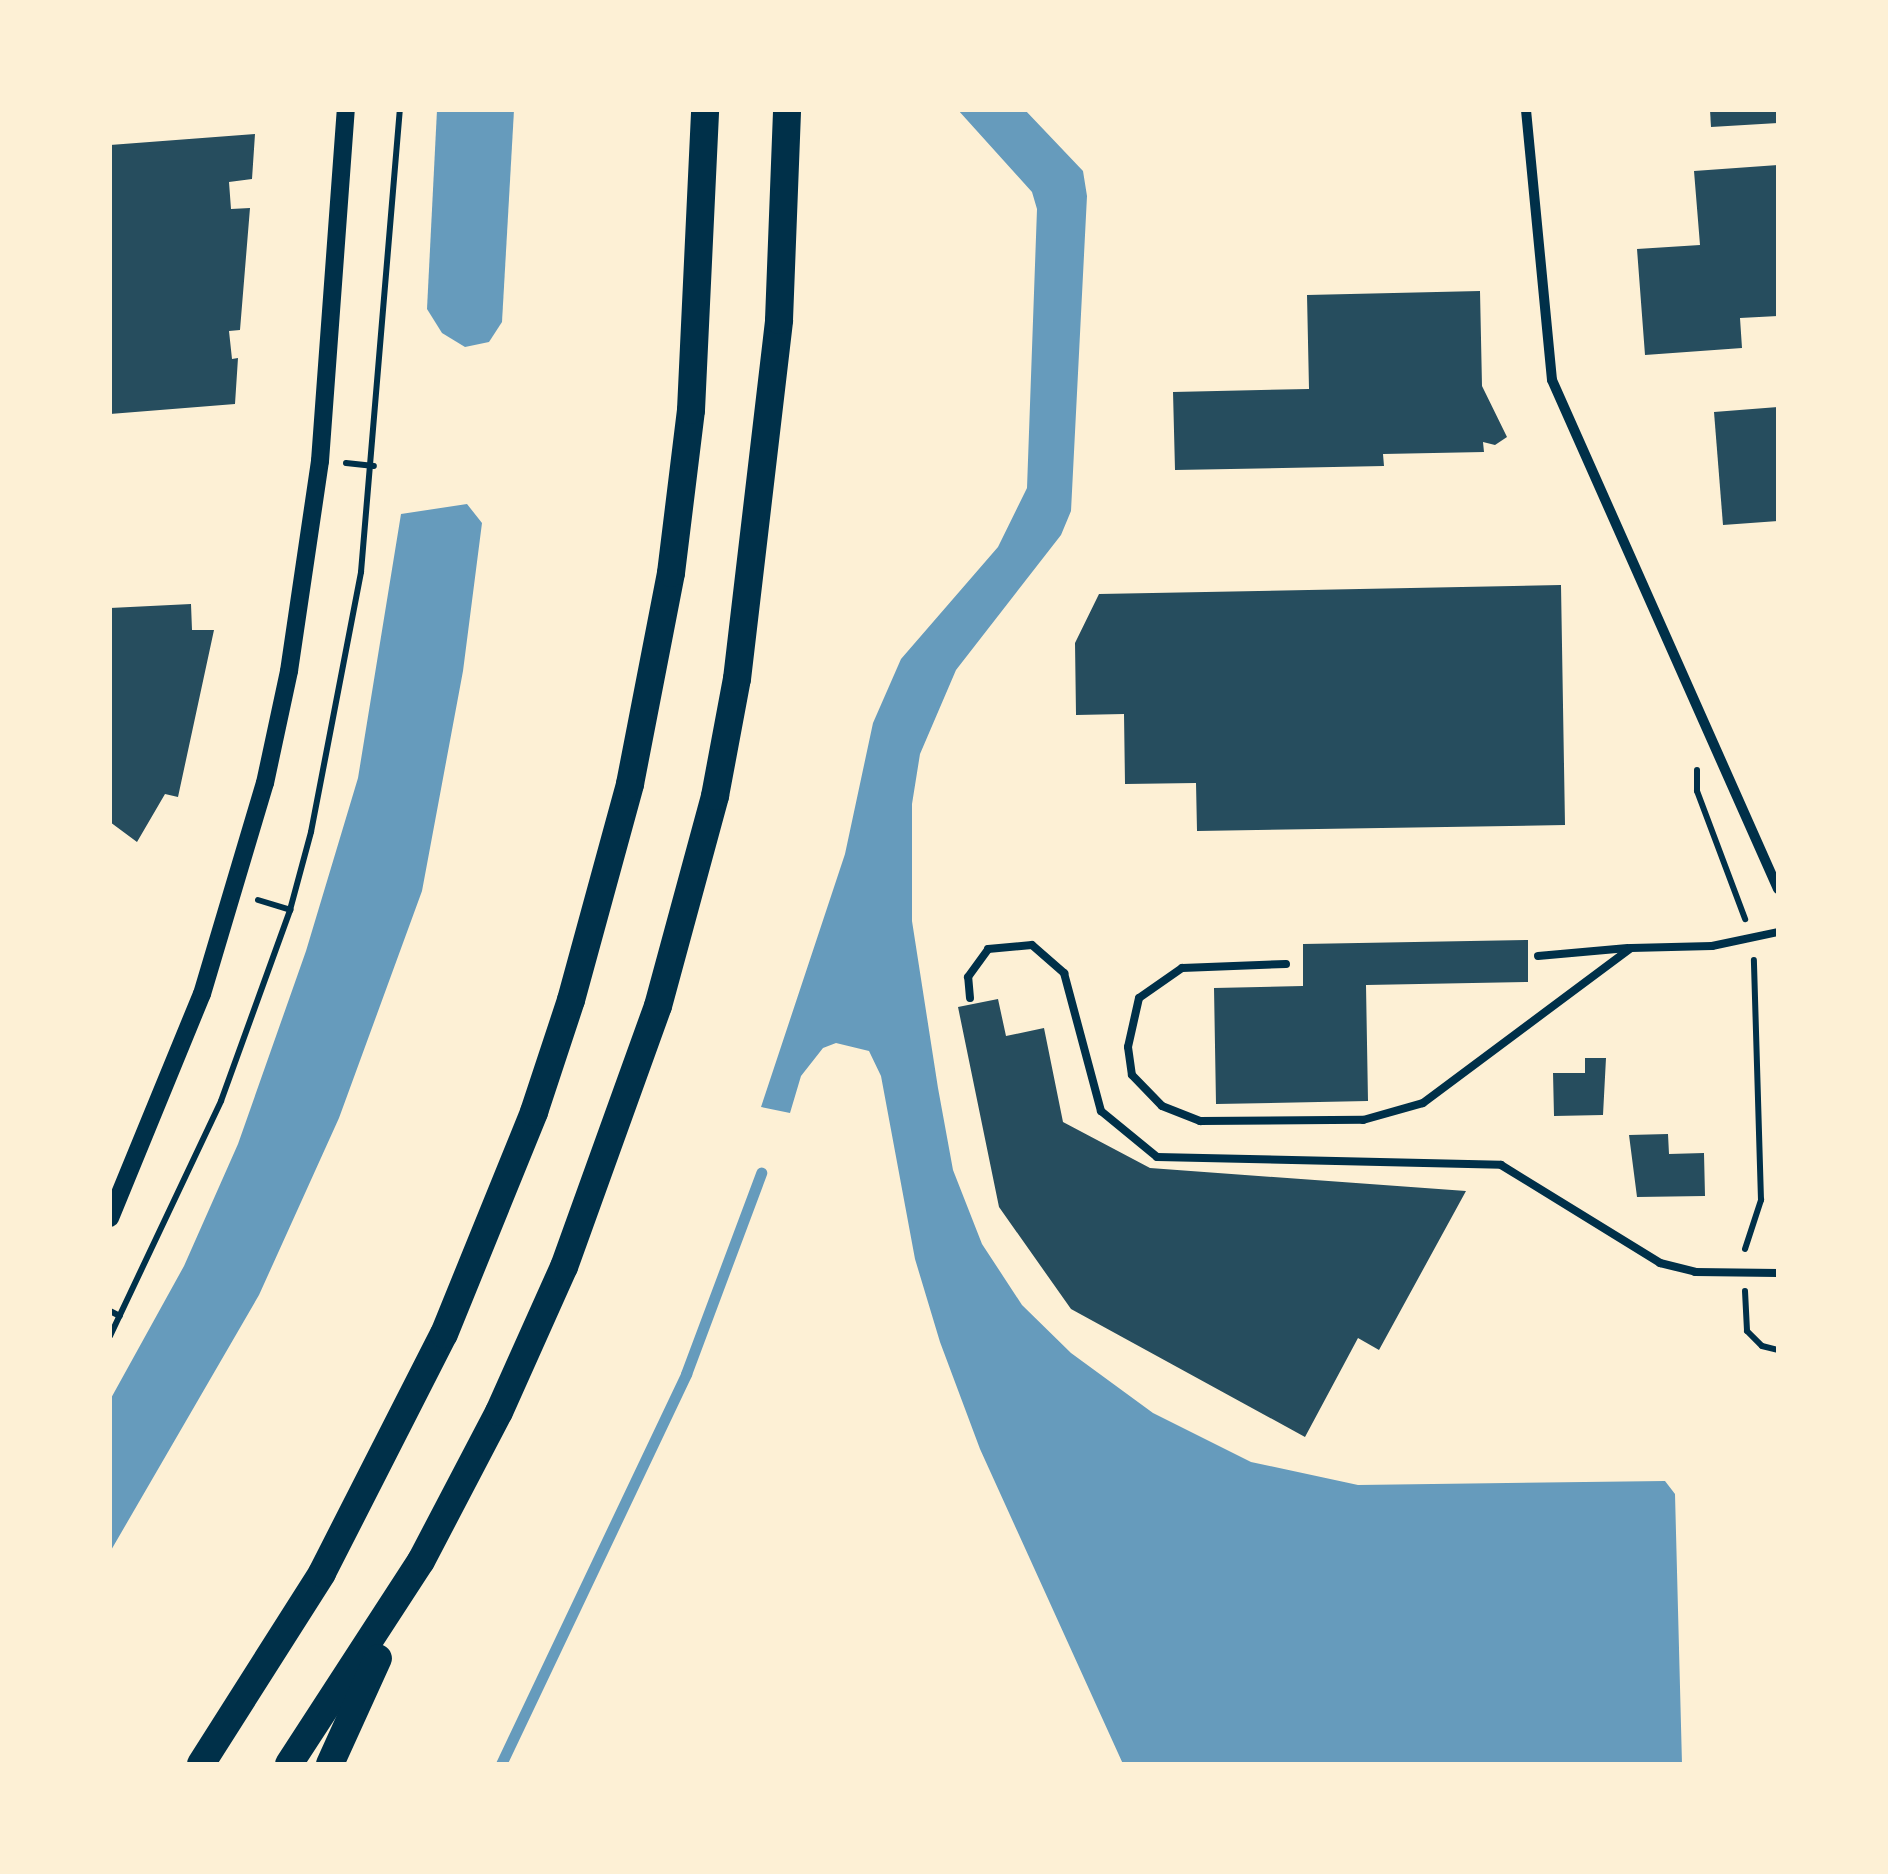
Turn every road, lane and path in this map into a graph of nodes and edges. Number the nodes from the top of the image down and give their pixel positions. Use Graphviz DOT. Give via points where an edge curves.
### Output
graph roads {
  1 [pos="346,110"];
  2 [pos="705,110"];
  3 [pos="787,110"];
  4 [pos="1526,110"];
  5 [pos="1697,714"];
  6 [pos="1778,889"];
  7 [pos="1778,932"];
  8 [pos="1753,941"];
  9 [pos="1632,948"];
  10 [pos="1538,956"];
  11 [pos="1286,964"];
  12 [pos="970,998"];
  13 [pos="110,1218"];
  14 [pos="1744,1273"];
  15 [pos="1778,1274"];
  16 [pos="110,1310"];
  17 [pos="120,1316"];
  18 [pos="1778,1350"];
  19 [pos="421,1561"];
  20 [pos="242,1702"];
  21 [pos="180,1764"];
  22 [pos="201,1764"];
  23 [pos="289,1764"];
  24 [pos="330,1764"];
  1 -- 13 [label="street" via="320,461 277,727 202,994"];
  2 -- 20 [label="highway" via="691,410 672,573 630,784 571,1000 534,1112 444,1334 322,1572"];
  3 -- 19 [label="highway" via="768,441 715,796 658,1006 564,1267"];
  4 -- 5 [label="street" via="1552,380"];
  5 -- 6 [label="street"];
  5 -- 8 [label="path" via="1697,791"];
  7 -- 8 [label="lane"];
  8 -- 9 [label="lane"];
  8 -- 14 [label="path" via="1761,1200"];
  9 -- 10 [label="lane"];
  9 -- 11 [label="lane" via="1423,1103 1363,1120 1200,1121 1162,1106 1132,1075 1128,1047 1140,998 1182,968"];
  12 -- 14 [label="lane" via="968,977 988,948 1032,945 1064,973 1100,1112 1157,1157 1502,1166 1660,1263"];
  14 -- 15 [label="lane"];
  14 -- 18 [label="path" via="1748,1331 1762,1346"];
  16 -- 17 [label="path"];
  19 -- 23 [label="highway"];
  19 -- 24 [label="highway"];
  20 -- 21 [label="highway"];
  20 -- 22 [label="highway"];
}
